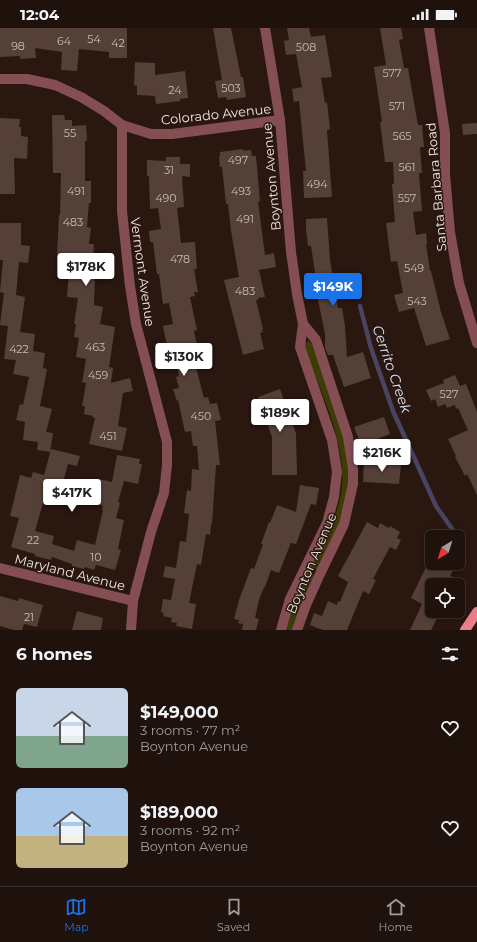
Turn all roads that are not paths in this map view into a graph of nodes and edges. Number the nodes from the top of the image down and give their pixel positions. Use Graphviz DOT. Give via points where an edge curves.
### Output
graph roads {
  1 [pos="265,28"];
  2 [pos="429,28"];
  3 [pos="0,79"];
  4 [pos="280,120"];
  5 [pos="122,125"];
  6 [pos="303,324"];
  7 [pos="477,343"];
  8 [pos="0,568"];
  9 [pos="133,602"];
  10 [pos="477,612"];
  11 [pos="131,630"];
  12 [pos="281,630"];
  13 [pos="297,630"];
  14 [pos="465,630"];
  1 -- 4 [label="street, Boynton Avenue"];
  2 -- 7 [label="street, Santa Barbara Road" via="445,133 445,175 450,232 459,283"];
  3 -- 5 [label="street, Colorado Avenue" via="27,79 55,85 81,97"];
  4 -- 5 [label="street, Colorado Avenue" via="172,134 151,134"];
  4 -- 6 [label="street, Boynton Avenue" via="291,252"];
  5 -- 9 [label="street, Vermont Avenue" via="122,211 130,286 136,324 167,442 164,492"];
  6 -- 12 [label="street, Boynton Avenue" via="300,347 332,440 337,472 327,523 290,599"];
  6 -- 13 [label="street, Boynton Avenue" via="316,340 348,437 353,484 344,524"];
  8 -- 9 [label="street, Maryland Avenue"];
  9 -- 11 [label="street, Vermont Avenue"];
  10 -- 14 [label="main road"];
}
